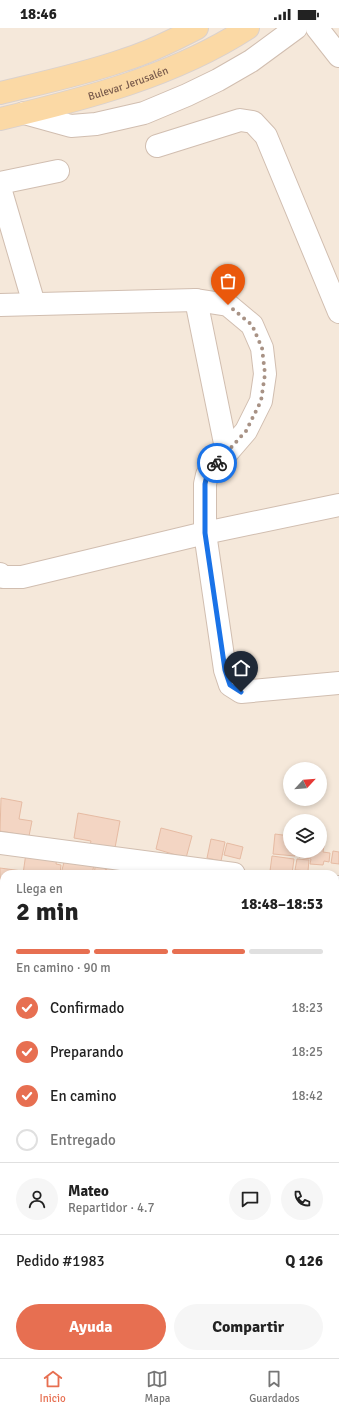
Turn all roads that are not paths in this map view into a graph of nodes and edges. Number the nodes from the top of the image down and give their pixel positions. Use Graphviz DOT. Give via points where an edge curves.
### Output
graph roads {
  1 [pos="197,28"];
  2 [pos="248,28"];
  3 [pos="296,28"];
  4 [pos="317,28"];
  5 [pos="339,56"];
  6 [pos="0,93"];
  7 [pos="24,113"];
  8 [pos="0,119"];
  9 [pos="157,146"];
  10 [pos="58,171"];
  11 [pos="0,183"];
  12 [pos="0,188"];
  13 [pos="196,300"];
  14 [pos="34,304"];
  15 [pos="0,305"];
  16 [pos="339,312"];
  17 [pos="227,453"];
  18 [pos="339,504"];
  19 [pos="205,533"];
  20 [pos="1,575"];
  21 [pos="339,683"];
  22 [pos="0,843"];
  23 [pos="204,870"];
  1 -- 6 [label="main road, Bulevar Jerusalén" via="126,60"];
  2 -- 7 [label="main road, Bulevar Jerusalén" via="167,70 136,82"];
  3 -- 7 [label="street" via="251,61 225,76 144,113 96,124 71,126"];
  4 -- 5 [label="street"];
  7 -- 8 [label="main road, Bulevar Jerusalén"];
  9 -- 16 [label="street" via="240,120 253,122 266,136"];
  10 -- 11 [label="street"];
  12 -- 14 [label="street"];
  13 -- 14 [label="street"];
  13 -- 17 [label="street"];
  13 -- 17 [label="street" via="228,305 252,325 262,348 265,374 261,401 246,431"];
  14 -- 15 [label="street"];
  17 -- 19 [label="street" via="207,475"];
  18 -- 19 [label="street"];
  19 -- 20 [label="street" via="22,577"];
  19 -- 21 [label="street" via="225,670 230,685 241,692"];
  22 -- 23 [label="street"];
}
